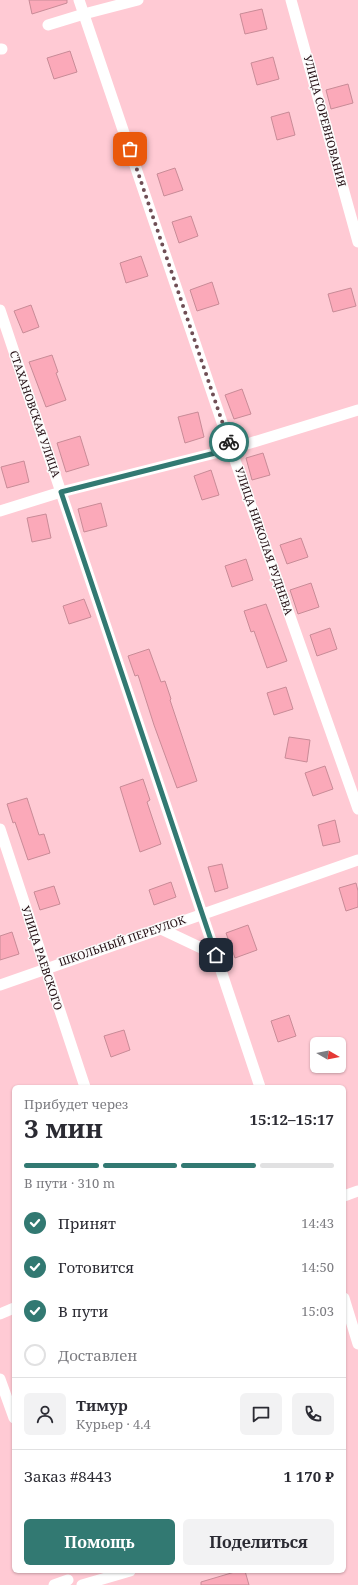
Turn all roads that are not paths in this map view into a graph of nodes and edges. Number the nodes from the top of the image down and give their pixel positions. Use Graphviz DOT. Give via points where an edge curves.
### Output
graph roads {
  1 [pos="79,0"];
  2 [pos="138,0"];
  3 [pos="291,0"];
  4 [pos="84,14"];
  5 [pos="48,25"];
  6 [pos="358,242"];
  7 [pos="0,310"];
  8 [pos="358,410"];
  9 [pos="231,449"];
  10 [pos="61,492"];
  11 [pos="0,511"];
  12 [pos="358,809"];
  13 [pos="0,829"];
  14 [pos="358,860"];
  15 [pos="202,913"];
  16 [pos="159,928"];
  17 [pos="216,955"];
  18 [pos="46,968"];
  19 [pos="0,985"];
  20 [pos="83,1085"];
  21 [pos="259,1085"];
  22 [pos="358,1191"];
  23 [pos="346,1195"];
  24 [pos="346,1305"];
  25 [pos="12,1309"];
  26 [pos="0,1314"];
  27 [pos="358,1344"];
  28 [pos="0,1379"];
  29 [pos="12,1412"];
  30 [pos="123,1573"];
  31 [pos="68,1579"];
  32 [pos="54,1585"];
  33 [pos="82,1585"];
  1 -- 4 [label="street, УЛИЦА НИКОЛАЯ РУДНЕВА"];
  2 -- 4 [label="street"];
  3 -- 6 [label="street, УЛИЦА СОРЕВНОВАНИЯ"];
  4 -- 5 [label="street"];
  4 -- 9 [label="street, УЛИЦА НИКОЛАЯ РУДНЕВА"];
  7 -- 10 [label="street, СТАХАНОВСКАЯ УЛИЦА"];
  8 -- 9 [label="street"];
  9 -- 10 [label="street"];
  9 -- 12 [label="street, УЛИЦА НИКОЛАЯ РУДНЕВА"];
  10 -- 11 [label="street"];
  10 -- 15 [label="street, СТАХАНОВСКАЯ УЛИЦА"];
  13 -- 18 [label="street, УЛИЦА РАЕВСКОГО"];
  14 -- 15 [label="street, ШКОЛЬНЫЙ ПЕРЕУЛОК"];
  15 -- 16 [label="street, ШКОЛЬНЫЙ ПЕРЕУЛОК"];
  15 -- 17 [label="street, СТАХАНОВСКАЯ УЛИЦА"];
  16 -- 17 [label="street"];
  16 -- 18 [label="street, ШКОЛЬНЫЙ ПЕРЕУЛОК"];
  17 -- 21 [label="street, СТАХАНОВСКАЯ УЛИЦА"];
  18 -- 19 [label="street, ШКОЛЬНЫЙ ПЕРЕУЛОК"];
  18 -- 20 [label="street, УЛИЦА РАЕВСКОГО"];
  22 -- 23 [label="street"];
  24 -- 27 [label="street"];
  25 -- 26 [label="street"];
  28 -- 29 [label="street"];
  30 -- 33 [label="street"];
  31 -- 32 [label="street"];
}
